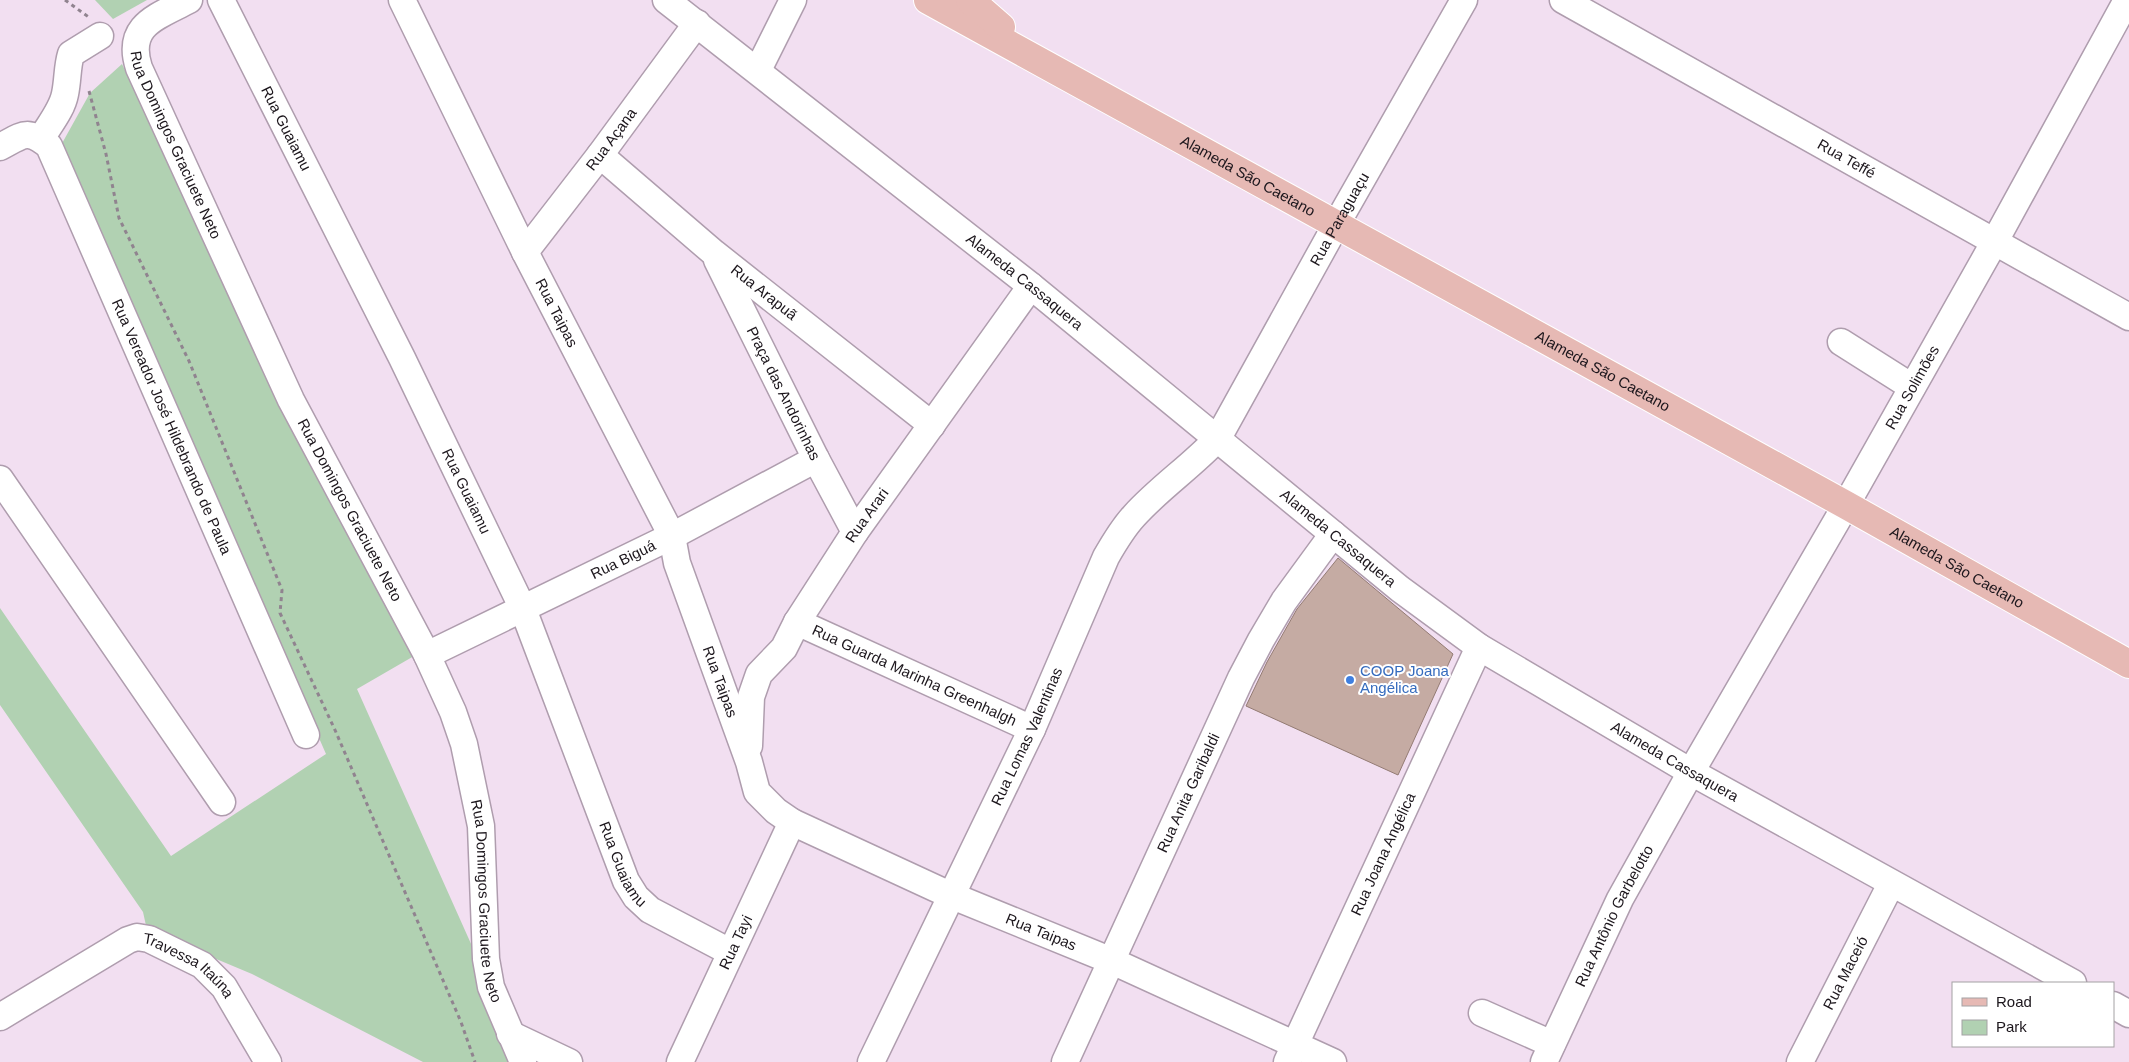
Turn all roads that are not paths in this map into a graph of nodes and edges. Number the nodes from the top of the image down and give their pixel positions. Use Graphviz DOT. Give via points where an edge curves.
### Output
graph roads {
  1 [pos="189,0"];
  2 [pos="221,0"];
  3 [pos="402,0"];
  4 [pos="666,0"];
  5 [pos="792,0"];
  6 [pos="928,0"];
  7 [pos="970,0"];
  8 [pos="1464,0"];
  9 [pos="1563,0"];
  10 [pos="2126,0"];
  11 [pos="696,23"];
  12 [pos="100,36"];
  13 [pos="758,70"];
  14 [pos="1074,82"];
  15 [pos="32,137"];
  16 [pos="0,147"];
  17 [pos="600,155"];
  18 [pos="1336,225"];
  19 [pos="1995,241"];
  20 [pos="525,252"];
  21 [pos="714,252"];
  22 [pos="1031,286"];
  23 [pos="2129,317"];
  24 [pos="1841,342"];
  25 [pos="1912,387"];
  26 [pos="932,425"];
  27 [pos="1218,438"];
  28 [pos="816,459"];
  29 [pos="0,479"];
  30 [pos="1846,505"];
  31 [pos="855,532"];
  32 [pos="1333,534"];
  33 [pos="672,536"];
  34 [pos="523,609"];
  35 [pos="797,622"];
  36 [pos="1479,648"];
  37 [pos="427,655"];
  38 [pos="2129,664"];
  39 [pos="1032,730"];
  40 [pos="306,735"];
  41 [pos="749,762"];
  42 [pos="1691,772"];
  43 [pos="222,802"];
  44 [pos="792,822"];
  45 [pos="1891,884"];
  46 [pos="950,895"];
  47 [pos="730,952"];
  48 [pos="1112,961"];
  49 [pos="2071,982"];
  50 [pos="2114,1006"];
  51 [pos="1482,1013"];
  52 [pos="2129,1014"];
  53 [pos="0,1017"];
  54 [pos="510,1034"];
  55 [pos="1291,1053"];
  56 [pos="1548,1053"];
  57 [pos="268,1062"];
  58 [pos="523,1062"];
  59 [pos="569,1062"];
  60 [pos="680,1062"];
  61 [pos="871,1062"];
  62 [pos="1065,1062"];
  63 [pos="1333,1062"];
  64 [pos="1800,1062"];
  1 -- 37 [label="street, Rua Domingos Graciuete Neto" via="142,28 136,39 135,53 140,68 291,400"];
  2 -- 34 [label="street, Rua Guaiamu" via="402,358"];
  3 -- 20 [label="street, Rua Taipas"];
  4 -- 11 [label="street, Alameda Cassaquera"];
  5 -- 13 [label="street"];
  6 -- 14 [label="main road, Alameda São Caetano"];
  7 -- 14 [label="main road, Alameda São Caetano"];
  8 -- 18 [label="street, Rua Paraguaçu"];
  9 -- 19 [label="street, Rua Teffé"];
  10 -- 19 [label="street, Rua Solimões"];
  11 -- 13 [label="street, Alameda Cassaquera"];
  11 -- 17 [label="street, Rua Açana"];
  12 -- 15 [label="street" via="71,54 65,95 57,114"];
  13 -- 22 [label="street, Alameda Cassaquera"];
  14 -- 18 [label="main road, Alameda São Caetano"];
  15 -- 16 [label="street"];
  15 -- 40 [label="street, Rua Vereador José Hildebrando de Paula" via="49,146"];
  17 -- 20 [label="street, Rua Açana"];
  17 -- 21 [label="street, Rua Arapuã"];
  18 -- 27 [label="street, Rua Paraguaçu"];
  18 -- 30 [label="main road, Alameda São Caetano"];
  19 -- 23 [label="street, Rua Teffé"];
  19 -- 25 [label="street, Rua Solimões"];
  20 -- 33 [label="street, Rua Taipas"];
  21 -- 26 [label="street, Rua Arapuã"];
  21 -- 28 [label="street, Praça das Andorinhas"];
  22 -- 26 [label="street, Rua Arari"];
  22 -- 27 [label="street, Alameda Cassaquera"];
  24 -- 25 [label="street"];
  25 -- 30 [label="street, Rua Solimões"];
  26 -- 31 [label="street, Rua Arari"];
  27 -- 32 [label="street, Alameda Cassaquera"];
  27 -- 39 [label="street, Rua Lomas Valentinas" via="1135,514 1120,533 1106,557"];
  28 -- 31 [label="street, Praça das Andorinhas"];
  28 -- 33 [label="street, Rua Biguá"];
  29 -- 43 [label="street"];
  30 -- 38 [label="main road, Alameda São Caetano"];
  30 -- 42 [label="street, Rua Solimões"];
  31 -- 35 [label="street, Rua Arari"];
  32 -- 36 [label="street, Alameda Cassaquera"];
  32 -- 48 [label="street, Rua Anita Garibaldi" via="1284,601 1241,678"];
  33 -- 34 [label="street, Rua Biguá"];
  33 -- 41 [label="street, Rua Taipas" via="677,563"];
  34 -- 37 [label="street, Rua Biguá"];
  34 -- 47 [label="street, Rua Guaiamu" via="626,881 650,910"];
  35 -- 39 [label="street, Rua Guarda Marinha Greenhalgh"];
  35 -- 41 [label="street, Rua Arari" via="784,648 760,674 751,697"];
  36 -- 42 [label="street, Alameda Cassaquera"];
  36 -- 55 [label="street, Rua Joana Angélica"];
  37 -- 54 [label="street, Rua Domingos Graciuete Neto" via="456,720 474,785 482,826 486,959 491,987"];
  39 -- 46 [label="street, Rua Lomas Valentinas"];
  41 -- 44 [label="street, Rua Taipas" via="757,792"];
  42 -- 45 [label="street, Alameda Cassaquera"];
  42 -- 56 [label="street, Rua Antônio Garbelotto" via="1620,899"];
  44 -- 46 [label="street, Rua Taipas"];
  44 -- 47 [label="street, Rua Tayi"];
  45 -- 49 [label="street, Alameda Cassaquera"];
  45 -- 64 [label="street, Rua Maceió"];
  46 -- 48 [label="street, Rua Taipas"];
  46 -- 61 [label="street, Rua Lomas Valentinas"];
  47 -- 60 [label="street, Rua Tayi"];
  48 -- 55 [label="street, Rua Taipas"];
  48 -- 62 [label="street, Rua Anita Garibaldi"];
  50 -- 52 [label="street"];
  51 -- 56 [label="street"];
  53 -- 57 [label="street, Travessa Itaúna" via="128,940 137,937 149,939 194,961 215,976"];
  54 -- 58 [label="street, Rua Domingos Graciuete Neto"];
  54 -- 59 [label="street"];
  55 -- 63 [label="street, Rua Taipas"];
}
